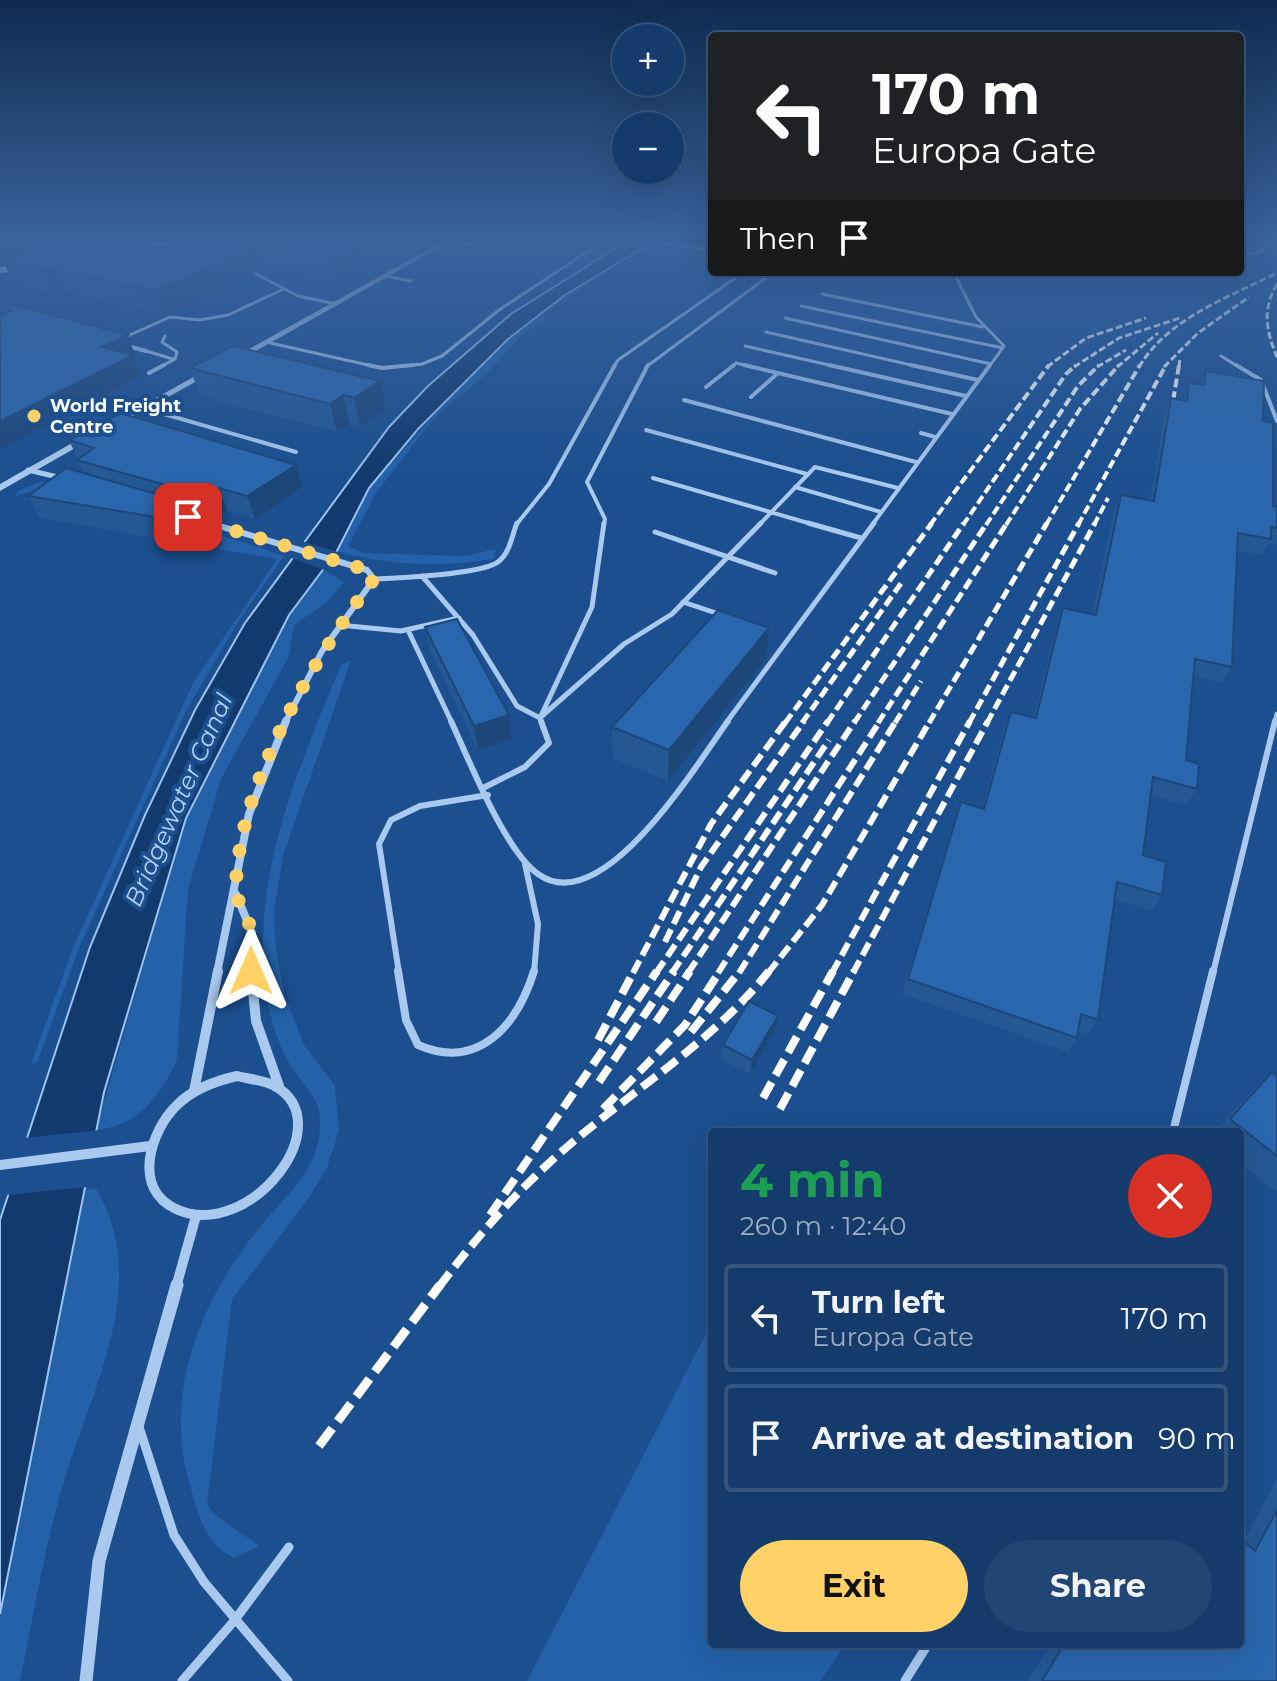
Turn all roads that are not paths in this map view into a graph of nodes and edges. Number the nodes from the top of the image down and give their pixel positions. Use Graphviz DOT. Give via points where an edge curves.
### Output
graph roads {
  1 [pos="167,318"];
  2 [pos="184,318"];
  3 [pos="209,318"];
  4 [pos="309,318"];
  5 [pos="488,318"];
  6 [pos="677,318"];
  7 [pos="709,318"];
  8 [pos="787,318"];
  9 [pos="861,318"];
  10 [pos="941,318"];
  11 [pos="977,318"];
  12 [pos="987,328"];
  13 [pos="766,332"];
  14 [pos="165,336"];
  15 [pos="112,342"];
  16 [pos="266,342"];
  17 [pos="745,346"];
  18 [pos="1003,348"];
  19 [pos="146,351"];
  20 [pos="1221,356"];
  21 [pos="175,359"];
  22 [pos="991,364"];
  23 [pos="149,373"];
  24 [pos="778,373"];
  25 [pos="978,380"];
  26 [pos="706,387"];
  27 [pos="966,396"];
  28 [pos="751,397"];
  29 [pos="684,400"];
  30 [pos="143,408"];
  31 [pos="952,414"];
  32 [pos="1277,421"];
  33 [pos="646,430"];
  34 [pos="921,433"];
  35 [pos="935,437"];
  36 [pos="296,452"];
  37 [pos="917,462"];
  38 [pos="28,470"];
  39 [pos="807,474"];
  40 [pos="653,478"];
  41 [pos="76,482"];
  42 [pos="795,487"];
  43 [pos="0,488"];
  44 [pos="898,488"];
  45 [pos="771,512"];
  46 [pos="881,512"];
  47 [pos="183,515"];
  48 [pos="655,532"];
  49 [pos="861,538"];
  50 [pos="727,557"];
  51 [pos="775,573"];
  52 [pos="422,576"];
  53 [pos="374,579"];
  54 [pos="683,602"];
  55 [pos="727,617"];
  56 [pos="459,618"];
  57 [pos="339,625"];
  58 [pos="408,630"];
  59 [pos="1277,714"];
  60 [pos="540,718"];
  61 [pos="487,791"];
  62 [pos="525,864"];
  63 [pos="236,893"];
  64 [pos="279,1086"];
  65 [pos="194,1091"];
  66 [pos="1174,1128"];
  67 [pos="150,1146"];
  68 [pos="0,1165"];
  69 [pos="196,1216"];
  70 [pos="136,1419"];
  71 [pos="289,1547"];
  72 [pos="234,1621"];
  73 [pos="926,1648"];
  74 [pos="86,1681"];
  75 [pos="182,1681"];
  76 [pos="288,1681"];
  77 [pos="905,1681"];
  1 -- 15 [label="lane"];
  2 -- 3 [label="lane"];
  4 -- 16 [label="street"];
  5 -- 16 [label="lane" via="432,361 382,368"];
  6 -- 52 [label="lane" via="618,360 549,484 516,525 505,555 496,564"];
  7 -- 60 [label="lane" via="643,370 587,482 605,519 592,607"];
  8 -- 22 [label="lane"];
  9 -- 18 [label="lane"];
  10 -- 12 [label="lane"];
  11 -- 12 [label="lane"];
  12 -- 18 [label="lane"];
  13 -- 25 [label="lane"];
  14 -- 21 [label="lane" via="162,342 177,352"];
  15 -- 19 [label="street"];
  16 -- 30 [label="street"];
  17 -- 27 [label="lane"];
  18 -- 22 [label="lane"];
  19 -- 21 [label="lane"];
  20 -- 32 [label="lane" via="1261,380"];
  21 -- 23 [label="lane"];
  22 -- 25 [label="lane"];
  24 -- 26 [label="lane" via="736,363"];
  24 -- 28 [label="lane"];
  24 -- 31 [label="lane"];
  25 -- 27 [label="lane"];
  27 -- 31 [label="lane"];
  29 -- 37 [label="lane"];
  30 -- 36 [label="lane"];
  30 -- 38 [label="street"];
  31 -- 35 [label="lane"];
  33 -- 39 [label="lane"];
  34 -- 35 [label="lane"];
  35 -- 37 [label="lane"];
  37 -- 44 [label="lane"];
  38 -- 41 [label="street"];
  38 -- 43 [label="street"];
  39 -- 42 [label="lane"];
  39 -- 44 [label="lane" via="815,467"];
  40 -- 45 [label="lane"];
  42 -- 45 [label="lane"];
  42 -- 46 [label="lane"];
  44 -- 46 [label="lane"];
  45 -- 49 [label="lane"];
  45 -- 50 [label="lane"];
  46 -- 49 [label="lane"];
  47 -- 53 [label="street" via="367,570"];
  48 -- 50 [label="lane"];
  49 -- 62 [label="lane" via="642,838 605,870 567,881 541,876"];
  50 -- 51 [label="lane"];
  50 -- 54 [label="lane"];
  52 -- 53 [label="lane"];
  52 -- 56 [label="lane"];
  53 -- 57 [label="street"];
  54 -- 55 [label="lane"];
  54 -- 60 [label="lane" via="658,625 624,644"];
  56 -- 58 [label="lane"];
  56 -- 60 [label="lane" via="517,706"];
  57 -- 58 [label="lane"];
  57 -- 63 [label="street" via="261,778 238,855"];
  58 -- 61 [label="lane"];
  59 -- 66 [label="lane"];
  60 -- 61 [label="lane" via="549,743"];
  61 -- 62 [label="lane" via="501,828"];
  61 -- 62 [label="lane" via="420,806 391,820 379,844 406,1020 418,1045 446,1055 473,1049 496,1035 522,1007 537,967 539,930"];
  63 -- 64 [label="street" via="252,933 256,1021"];
  63 -- 65 [label="street"];
  64 -- 65 [label="street" via="237,1076"];
  64 -- 69 [label="street" via="299,1119 287,1165 248,1204"];
  65 -- 67 [label="street" via="160,1125"];
  67 -- 68 [label="street"];
  67 -- 69 [label="street" via="147,1166 156,1193 176,1211"];
  69 -- 70 [label="street"];
  70 -- 72 [label="lane" via="174,1535"];
  70 -- 74 [label="street" via="99,1561"];
  71 -- 72 [label="lane"];
  72 -- 75 [label="lane"];
  72 -- 76 [label="lane"];
  73 -- 77 [label="lane"];
}
